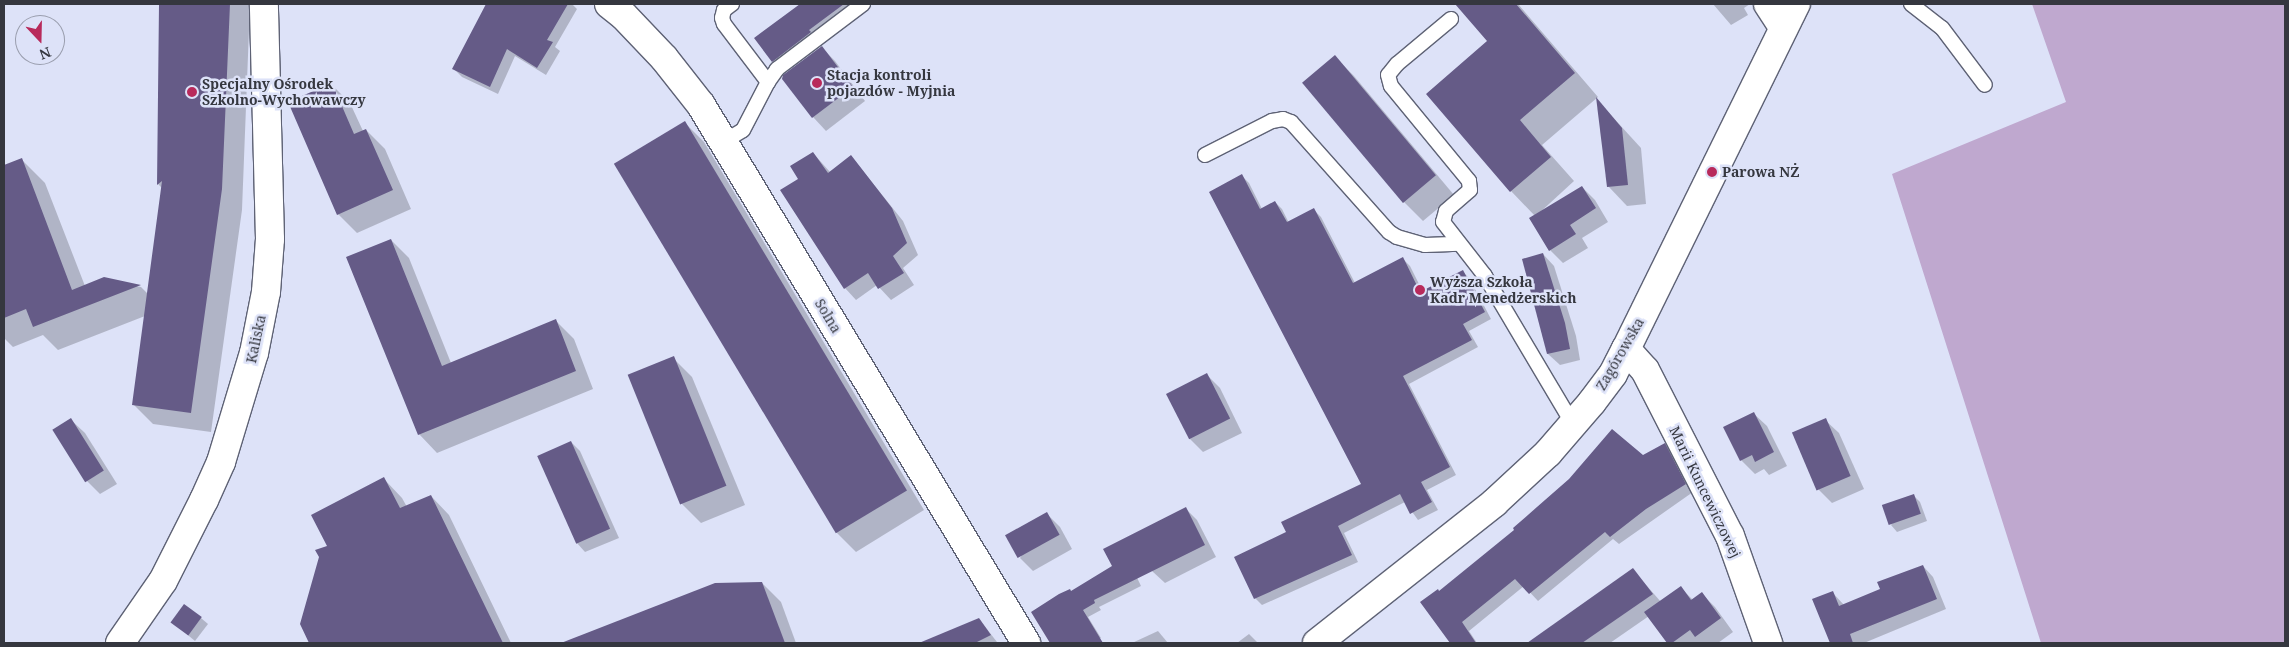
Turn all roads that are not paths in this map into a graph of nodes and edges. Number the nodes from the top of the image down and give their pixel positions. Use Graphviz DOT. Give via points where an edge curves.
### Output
graph roads {
  1 [pos="264,4"];
  2 [pos="609,4"];
  3 [pos="732,4"];
  4 [pos="863,4"];
  5 [pos="1768,4"];
  6 [pos="1796,4"];
  7 [pos="1911,4"];
  8 [pos="1451,19"];
  9 [pos="1783,27"];
  10 [pos="768,82"];
  11 [pos="1985,85"];
  12 [pos="723,142"];
  13 [pos="1205,155"];
  14 [pos="1459,244"];
  15 [pos="1626,349"];
  16 [pos="1573,424"];
  17 [pos="120,643"];
  18 [pos="1026,643"];
  19 [pos="1318,643"];
  20 [pos="1768,643"];
  1 -- 17 [label="street, Kaliska" via="270,239 266,292 254,353 224,453 204,500 163,581"];
  2 -- 12 [label="street, Solna" via="664,58 701,105"];
  3 -- 10 [label="lane" via="724,10 724,24"];
  4 -- 10 [label="lane" via="777,69"];
  5 -- 9 [label="street"];
  6 -- 9 [label="street, Zagórowska"];
  7 -- 11 [label="lane" via="1942,28"];
  8 -- 14 [label="lane" via="1397,64 1388,76 1391,86 1469,181 1470,190 1446,211 1443,222"];
  9 -- 15 [label="street, Zagórowska"];
  10 -- 12 [label="lane" via="743,130"];
  12 -- 18 [label="street, Solna"];
  13 -- 14 [label="lane" via="1272,121 1283,119 1291,122 1396,237 1425,245"];
  14 -- 16 [label="lane" via="1485,276"];
  15 -- 16 [label="street, Zagórowska" via="1613,374"];
  15 -- 20 [label="street, Marii Kuncewiczowej" via="1645,370 1730,536"];
  16 -- 19 [label="street, Zagórowska" via="1542,459 1494,504"];
}
